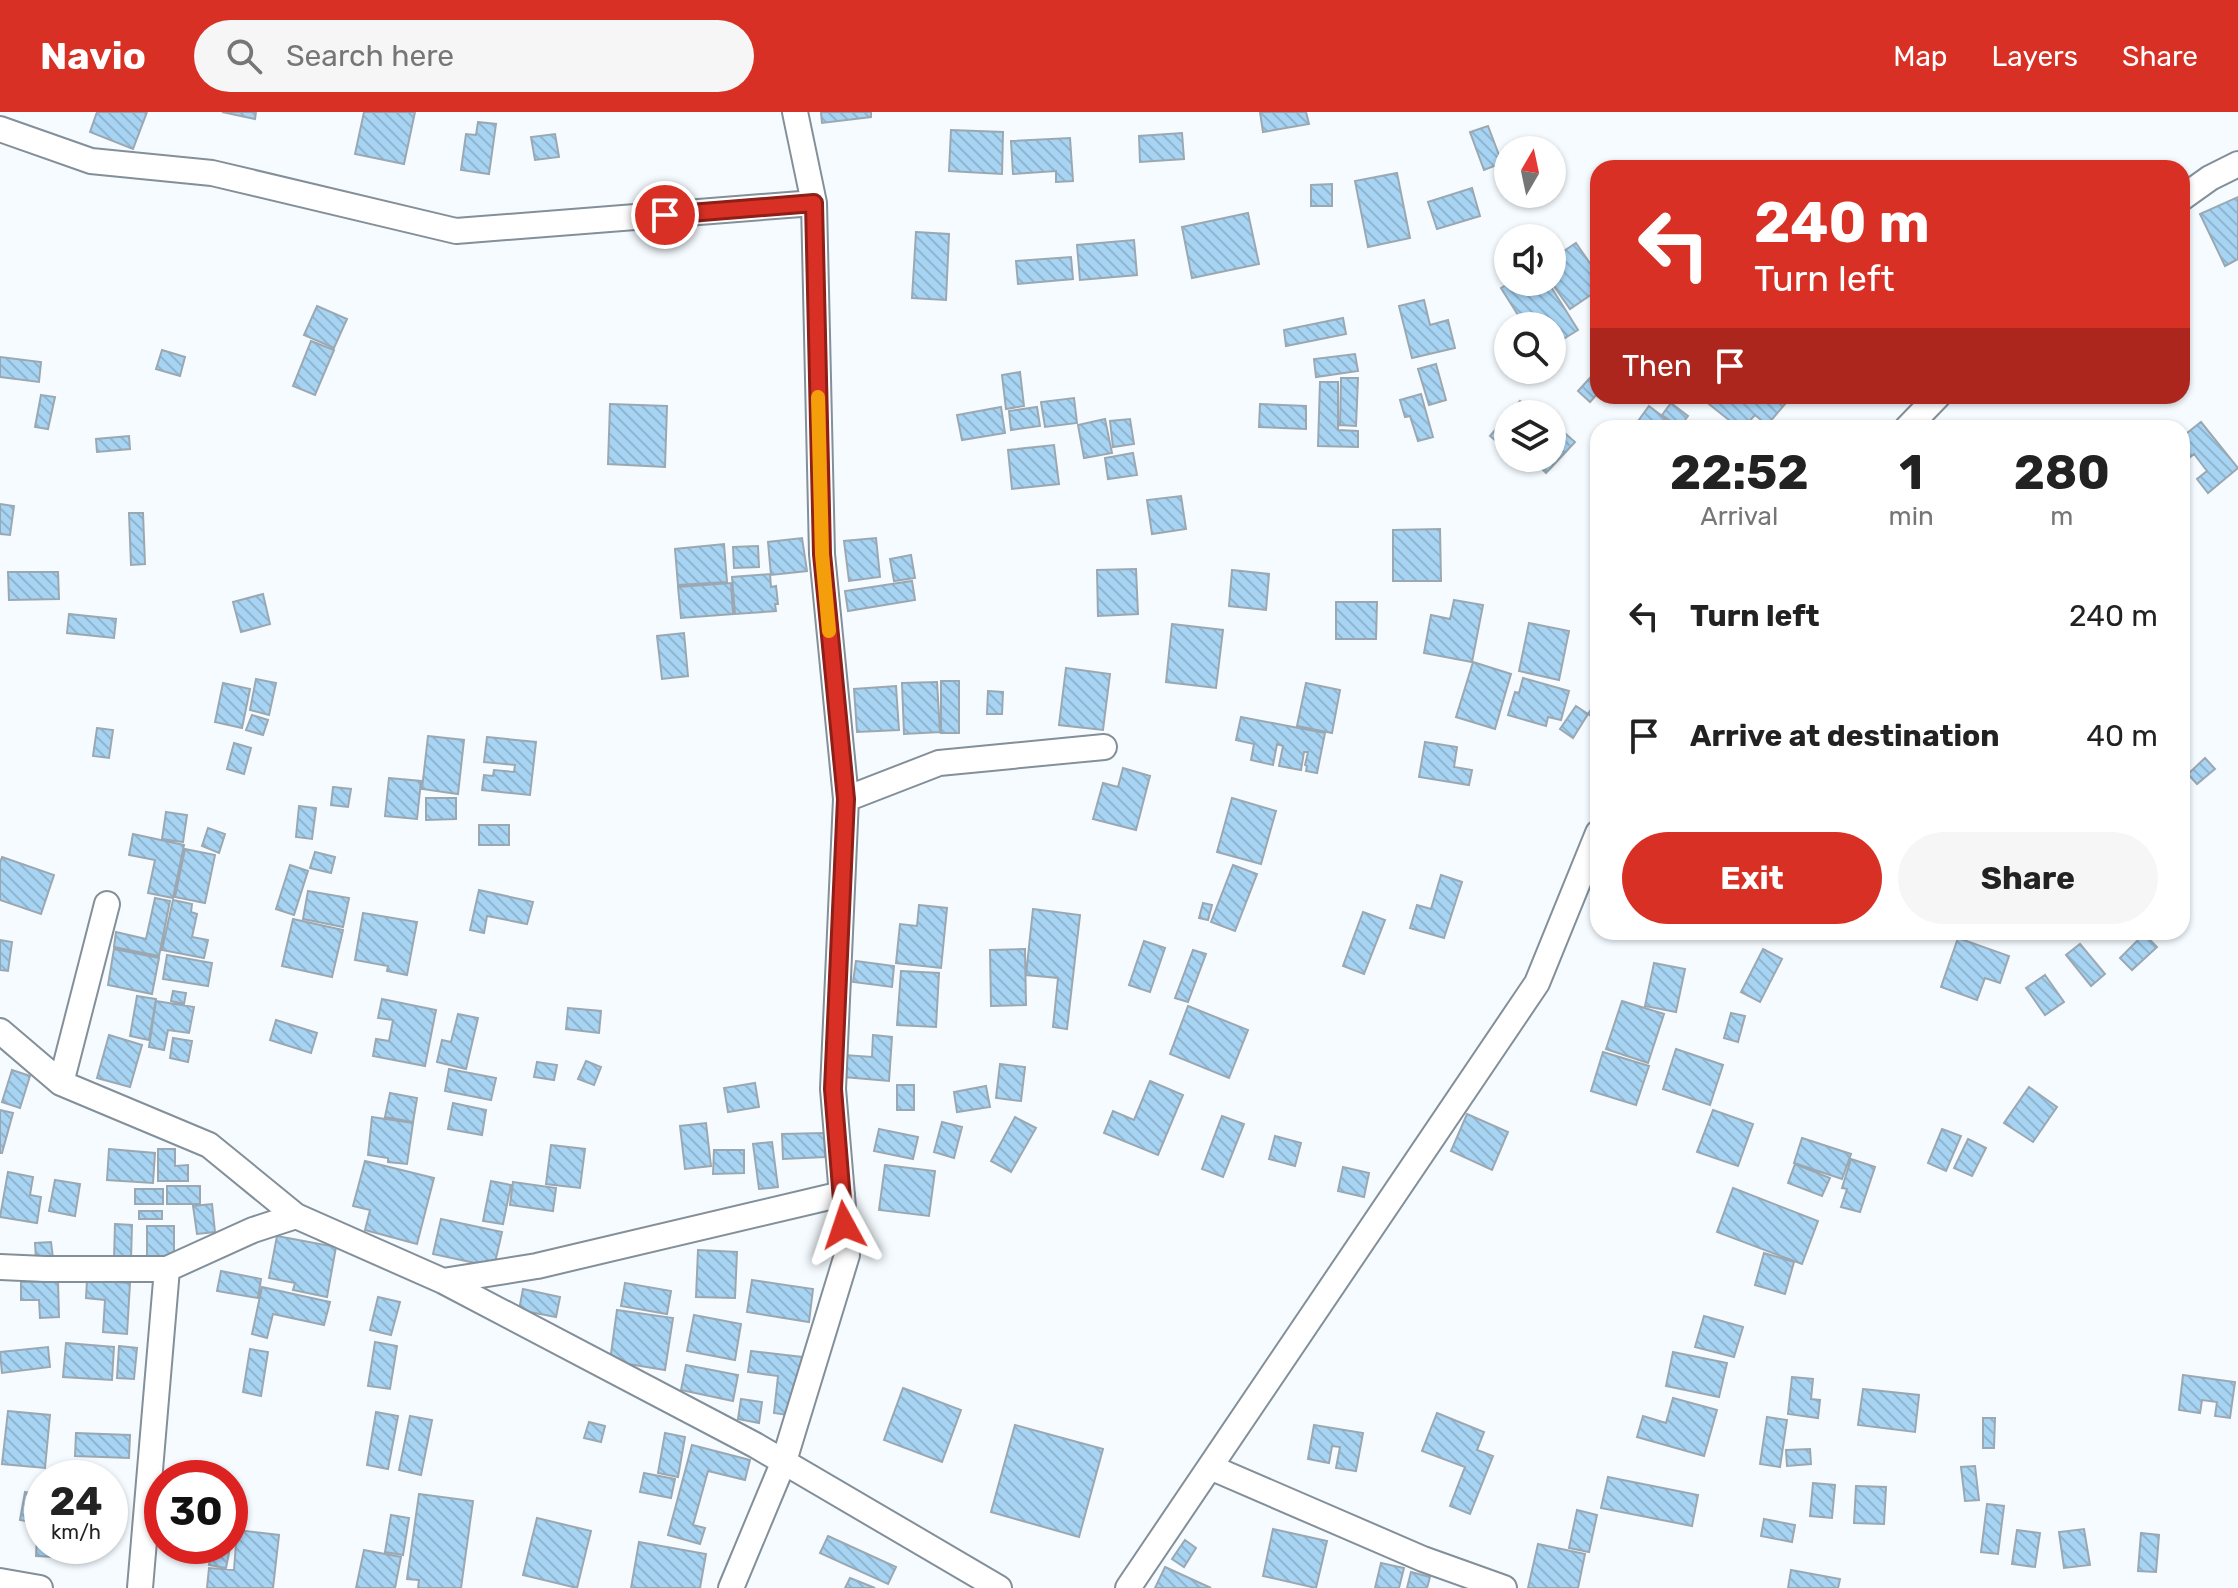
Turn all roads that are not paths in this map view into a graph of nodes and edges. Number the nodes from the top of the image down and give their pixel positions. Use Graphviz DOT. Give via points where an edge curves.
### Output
graph roads {
  1 [pos="795,112"];
  2 [pos="7,124"];
  3 [pos="2238,164"];
  4 [pos="2190,192"];
  5 [pos="814,203"];
  6 [pos="1930,404"];
  7 [pos="1915,420"];
  8 [pos="1104,747"];
  9 [pos="846,799"];
  10 [pos="1590,853"];
  11 [pos="107,904"];
  12 [pos="0,1031"];
  13 [pos="61,1083"];
  14 [pos="842,1194"];
  15 [pos="296,1216"];
  16 [pos="0,1267"];
  17 [pos="167,1269"];
  18 [pos="443,1281"];
  19 [pos="784,1461"];
  20 [pos="1210,1467"];
  21 [pos="0,1581"];
  22 [pos="40,1588"];
  23 [pos="140,1588"];
  24 [pos="731,1588"];
  25 [pos="999,1588"];
  26 [pos="1128,1588"];
  27 [pos="1504,1588"];
  1 -- 5 [label="street"];
  2 -- 5 [label="street" via="91,161 212,173 456,231"];
  3 -- 4 [label="street"];
  5 -- 9 [label="street" via="822,554"];
  6 -- 7 [label="street"];
  8 -- 9 [label="street" via="939,763"];
  9 -- 14 [label="street" via="833,1089"];
  10 -- 20 [label="street" via="1537,983"];
  11 -- 13 [label="street"];
  12 -- 13 [label="street"];
  13 -- 15 [label="street" via="209,1145"];
  14 -- 18 [label="street" via="537,1266"];
  14 -- 19 [label="street" via="847,1255"];
  15 -- 17 [label="street"];
  15 -- 18 [label="street"];
  16 -- 17 [label="street"];
  17 -- 23 [label="street"];
  18 -- 19 [label="street"];
  19 -- 24 [label="street"];
  19 -- 25 [label="street"];
  20 -- 26 [label="street"];
  20 -- 27 [label="street" via="1423,1559"];
  21 -- 22 [label="street"];
}
